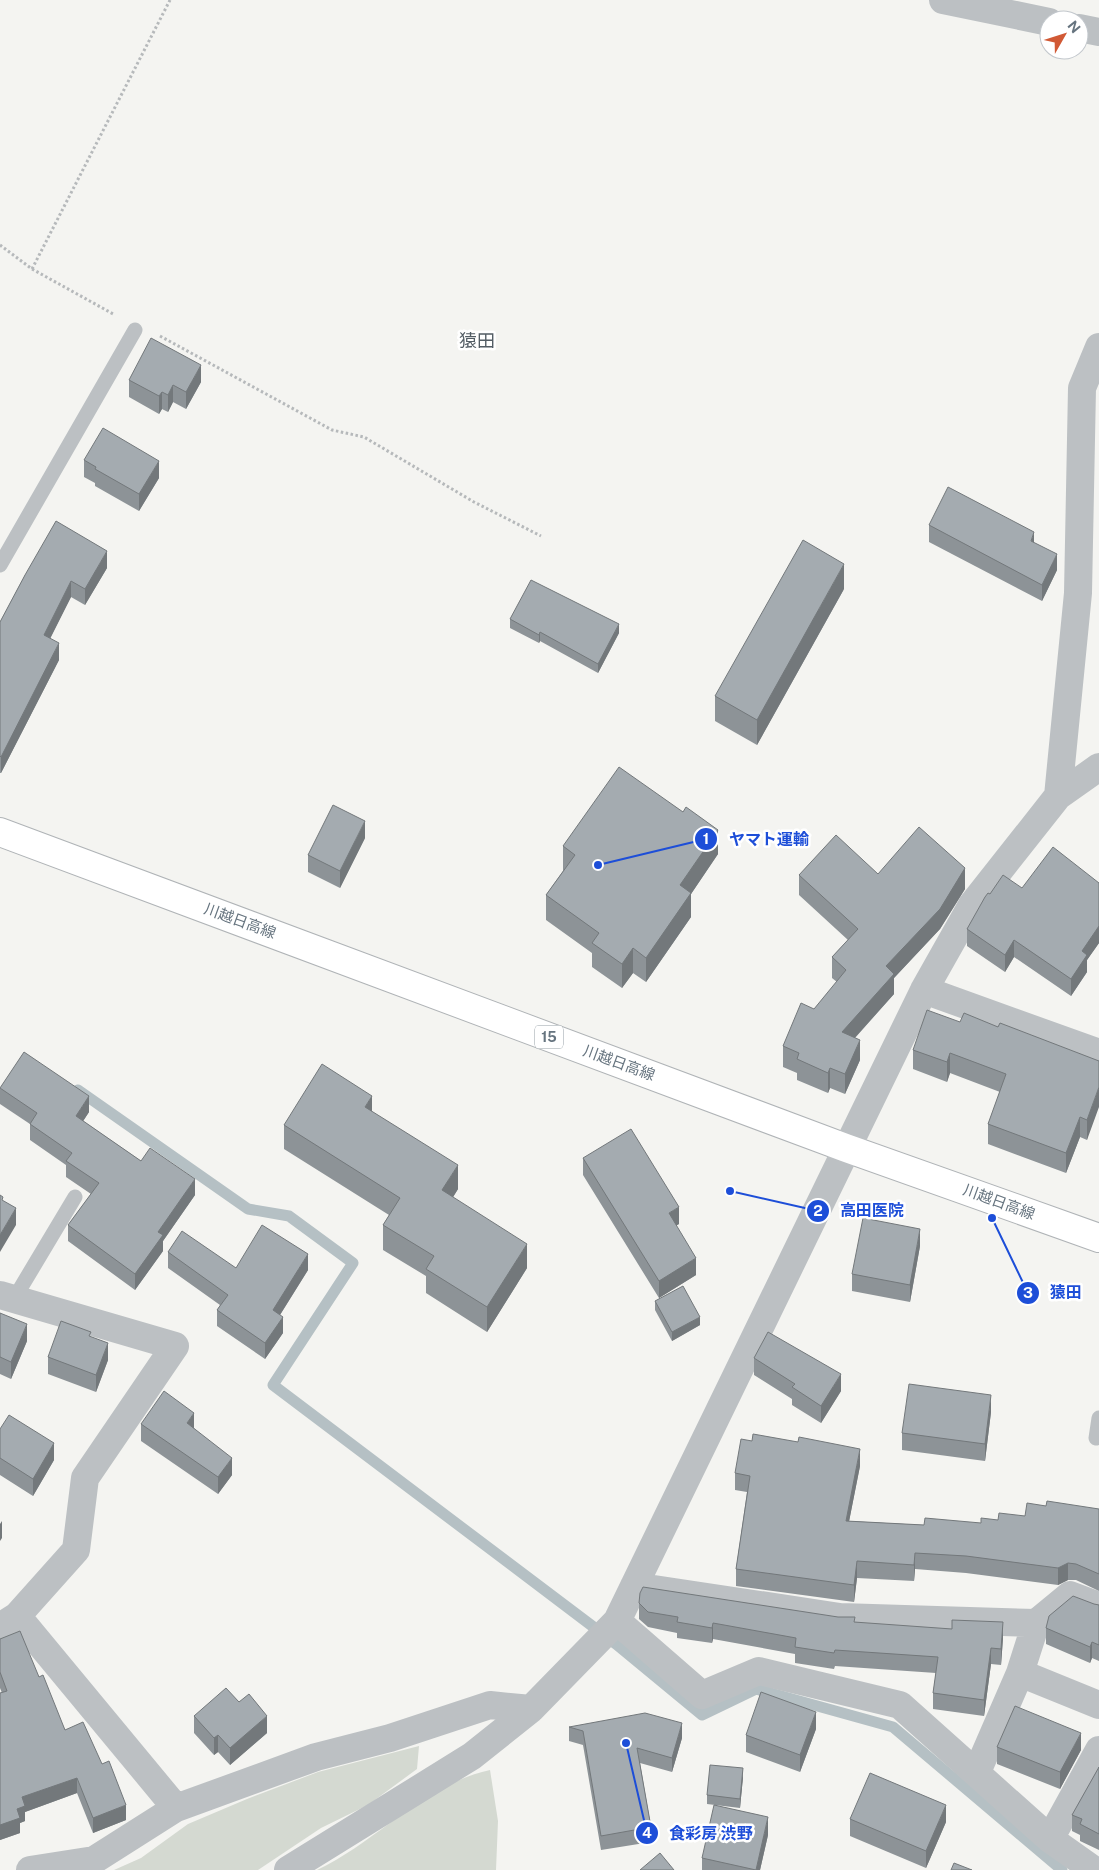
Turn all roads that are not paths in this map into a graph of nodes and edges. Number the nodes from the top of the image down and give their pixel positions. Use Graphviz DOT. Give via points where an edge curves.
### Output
graph roads {
  1 [pos="943,0"];
  2 [pos="1039,20"];
  3 [pos="135,330"];
  4 [pos="1099,347"];
  5 [pos="0,565"];
  6 [pos="1099,767"];
  7 [pos="1058,796"];
  8 [pos="0,832"];
  9 [pos="924,990"];
  10 [pos="1099,1053"];
  11 [pos="846,1148"];
  12 [pos="75,1198"];
  13 [pos="1099,1238"];
  14 [pos="7,1297"];
  15 [pos="1099,1418"];
  16 [pos="1096,1438"];
  17 [pos="634,1586"];
  18 [pos="1099,1606"];
  19 [pos="8,1621"];
  20 [pos="617,1621"];
  21 [pos="1036,1623"];
  22 [pos="1020,1673"];
  23 [pos="1099,1705"];
  24 [pos="531,1710"];
  25 [pos="1099,1750"];
  26 [pos="977,1772"];
  27 [pos="176,1808"];
  28 [pos="1050,1839"];
  29 [pos="30,1870"];
  30 [pos="288,1870"];
  31 [pos="1094,1870"];
  1 -- 2 [label="street"];
  3 -- 5 [label="lane"];
  4 -- 7 [label="street" via="1082,388 1078,593"];
  6 -- 7 [label="street"];
  7 -- 9 [label="street" via="972,905"];
  8 -- 11 [label="main road, 川越日高線 / 15"];
  9 -- 10 [label="street"];
  9 -- 11 [label="street"];
  11 -- 13 [label="main road, 川越日高線 / 15"];
  11 -- 17 [label="street"];
  12 -- 14 [label="lane"];
  14 -- 19 [label="street" via="175,1346 85,1478 76,1550"];
  15 -- 16 [label="lane"];
  17 -- 20 [label="street"];
  17 -- 21 [label="street" via="840,1617"];
  18 -- 21 [label="street" via="1070,1595"];
  19 -- 27 [label="street"];
  20 -- 24 [label="street"];
  20 -- 26 [label="street" via="702,1695 759,1671 900,1705"];
  21 -- 22 [label="street"];
  22 -- 23 [label="street"];
  22 -- 26 [label="street"];
  24 -- 27 [label="street" via="490,1705 390,1738 316,1757"];
  24 -- 30 [label="street" via="472,1756"];
  25 -- 28 [label="street"];
  26 -- 28 [label="street"];
  27 -- 29 [label="street" via="94,1860"];
  28 -- 31 [label="street"];
}
